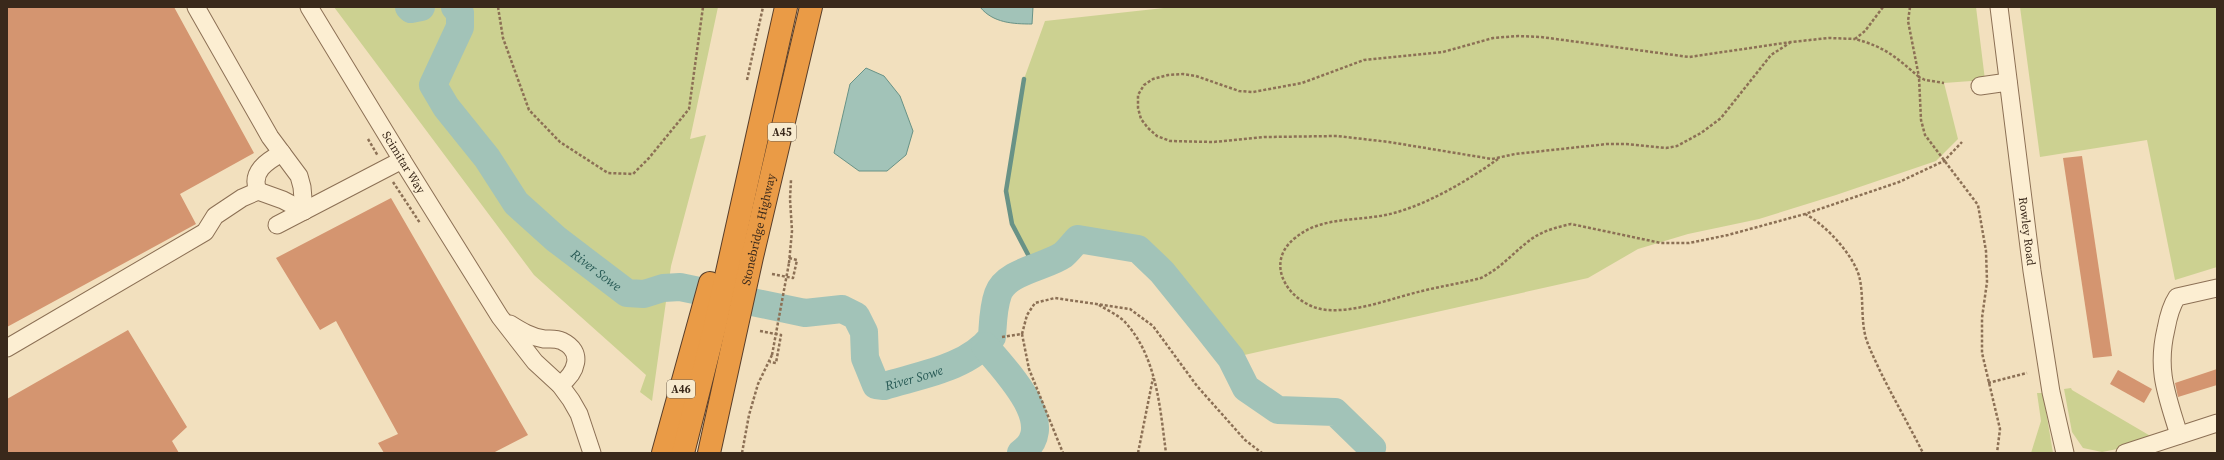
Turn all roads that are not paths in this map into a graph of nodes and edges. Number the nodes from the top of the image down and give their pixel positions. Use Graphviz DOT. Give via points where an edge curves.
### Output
graph roads {
  1 [pos="196,7"];
  2 [pos="309,7"];
  3 [pos="786,7"];
  4 [pos="811,7"];
  5 [pos="1999,7"];
  6 [pos="2008,82"];
  7 [pos="1980,86"];
  8 [pos="282,153"];
  9 [pos="402,160"];
  10 [pos="258,191"];
  11 [pos="304,211"];
  12 [pos="277,225"];
  13 [pos="2217,288"];
  14 [pos="500,317"];
  15 [pos="707,325"];
  16 [pos="747,334"];
  17 [pos="7,348"];
  18 [pos="560,385"];
  19 [pos="2217,423"];
  20 [pos="2179,435"];
  21 [pos="592,453"];
  22 [pos="663,453"];
  23 [pos="683,453"];
  24 [pos="709,453"];
  25 [pos="723,453"];
  26 [pos="2065,453"];
  27 [pos="2125,453"];
  1 -- 8 [label="street" via="270,137"];
  2 -- 9 [label="street, Scimitar Way"];
  3 -- 15 [label="highway, Stonebridge Highway / A45" via="754,154"];
  4 -- 16 [label="highway, Stonebridge Highway / A45" via="752,257"];
  5 -- 6 [label="street, Rowley Road"];
  6 -- 7 [label="street"];
  6 -- 26 [label="street, Rowley Road" via="2032,271 2052,399"];
  8 -- 10 [label="street" via="269,160 255,177"];
  8 -- 11 [label="street" via="299,176"];
  9 -- 11 [label="street"];
  9 -- 14 [label="street, Scimitar Way"];
  10 -- 11 [label="street"];
  10 -- 17 [label="street" via="215,216 205,232"];
  11 -- 12 [label="street"];
  13 -- 20 [label="street" via="2177,297 2169,315 2161,347 2161,366 2164,388"];
  14 -- 18 [label="street, Scimitar Way" via="535,362"];
  14 -- 18 [label="street, Scimitar Way" via="524,334 557,339 569,345 576,366"];
  15 -- 22 [label="highway, A46"];
  15 -- 23 [label="highway, Stonebridge Highway / A45"];
  16 -- 24 [label="highway, Stonebridge Highway / A45"];
  16 -- 25 [label="highway"];
  18 -- 21 [label="street, Scimitar Way" via="579,414"];
  19 -- 20 [label="street"];
  20 -- 27 [label="street"];
}
